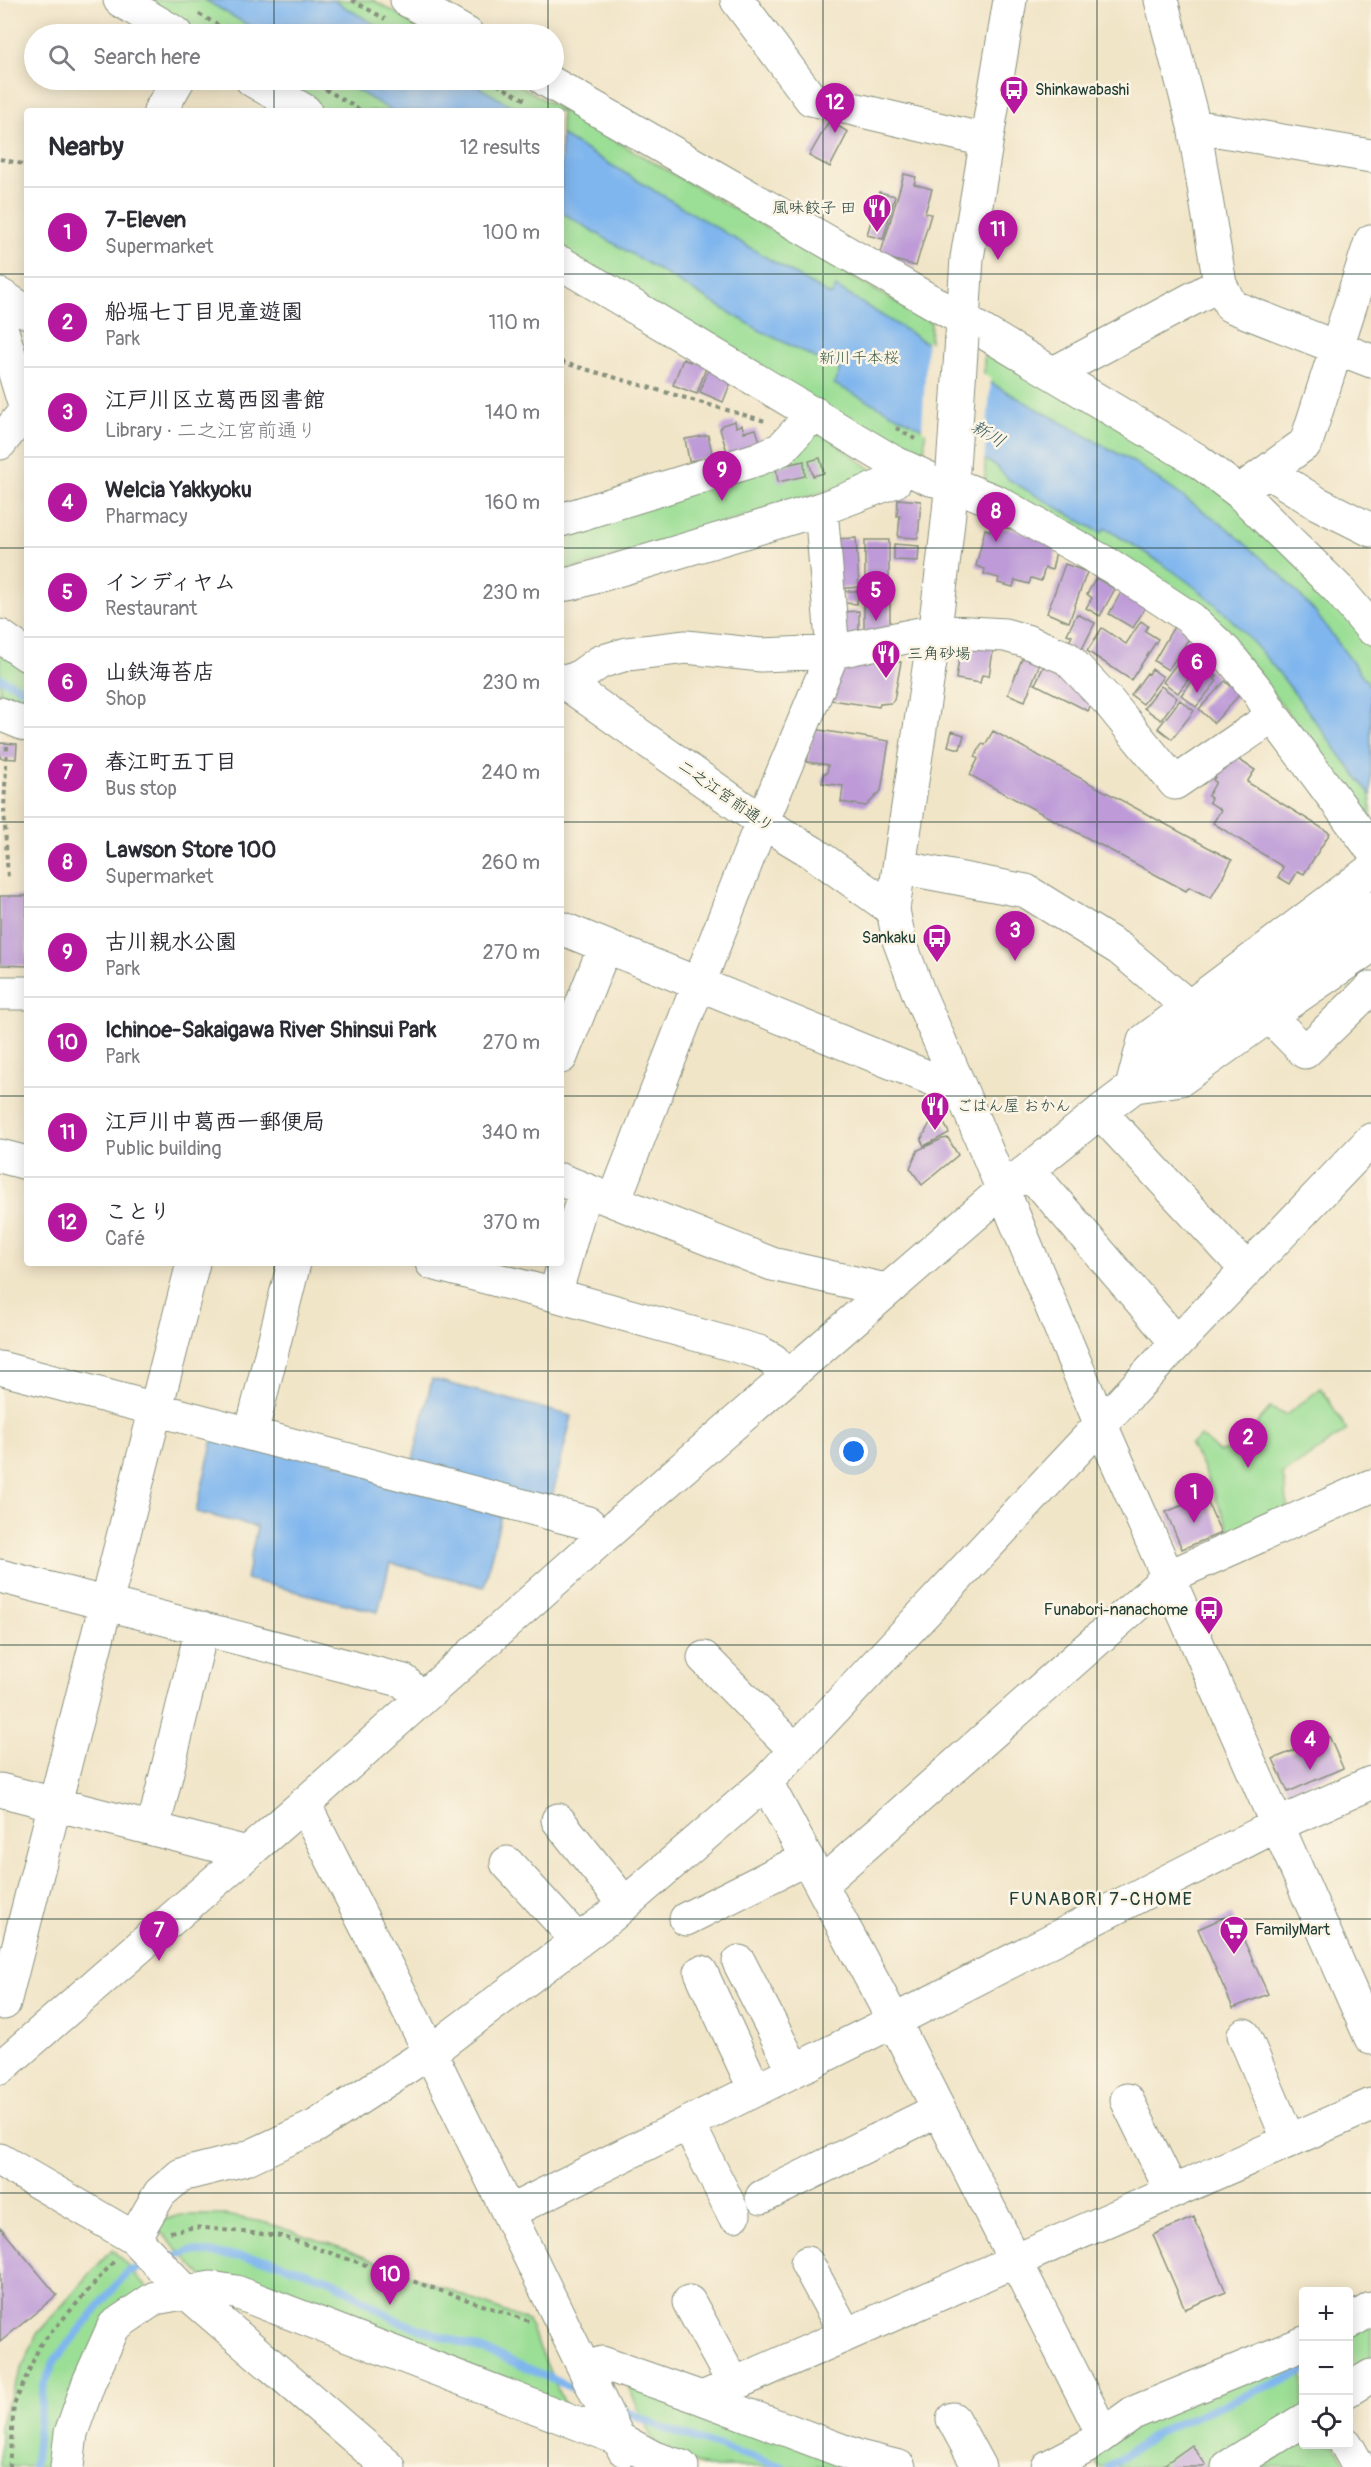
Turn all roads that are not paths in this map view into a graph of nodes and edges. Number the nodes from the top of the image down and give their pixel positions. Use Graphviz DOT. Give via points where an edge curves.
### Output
graph roads {
  1 [pos="120,0"];
  2 [pos="737,0"];
  3 [pos="1010,0"];
  4 [pos="1161,0"];
  5 [pos="399,11"];
  6 [pos="185,23"];
  7 [pos="437,24"];
  8 [pos="172,90"];
  9 [pos="285,90"];
  10 [pos="540,93"];
  11 [pos="311,98"];
  12 [pos="162,108"];
  13 [pos="1194,126"];
  14 [pos="985,140"];
  15 [pos="1371,156"];
  16 [pos="1371,241"];
  17 [pos="564,265"];
  18 [pos="1220,284"];
  19 [pos="0,295"];
  20 [pos="24,310"];
  21 [pos="0,324"];
  22 [pos="962,328"];
  23 [pos="1338,350"];
  24 [pos="1371,361"];
  25 [pos="1053,373"];
  26 [pos="24,405"];
  27 [pos="814,413"];
  28 [pos="24,414"];
  29 [pos="0,443"];
  30 [pos="902,466"];
  31 [pos="1268,472"];
  32 [pos="952,476"];
  33 [pos="1239,492"];
  34 [pos="821,509"];
  35 [pos="564,519"];
  36 [pos="1371,530"];
  37 [pos="564,585"];
  38 [pos="1371,628"];
  39 [pos="935,631"];
  40 [pos="0,636"];
  41 [pos="24,652"];
  42 [pos="832,652"];
  43 [pos="564,682"];
  44 [pos="564,684"];
  45 [pos="1273,716"];
  46 [pos="764,823"];
  47 [pos="1371,848"];
  48 [pos="899,867"];
  49 [pos="1371,870"];
  50 [pos="893,910"];
  51 [pos="1367,911"];
  52 [pos="564,929"];
  53 [pos="606,946"];
  54 [pos="1371,946"];
  55 [pos="699,984"];
  56 [pos="1371,988"];
  57 [pos="0,993"];
  58 [pos="24,993"];
  59 [pos="1188,1006"];
  60 [pos="1269,1016"];
  61 [pos="564,1050"];
  62 [pos="959,1085"];
  63 [pos="1132,1087"];
  64 [pos="1100,1112"];
  65 [pos="1371,1142"];
  66 [pos="0,1156"];
  67 [pos="24,1162"];
  68 [pos="1013,1182"];
  69 [pos="587,1191"];
  70 [pos="192,1266"];
  71 [pos="293,1266"];
  72 [pos="456,1266"];
  73 [pos="564,1266"];
  74 [pos="564,1266"];
  75 [pos="1247,1270"];
  76 [pos="496,1271"];
  77 [pos="886,1290"];
  78 [pos="555,1295"];
  79 [pos="1177,1343"];
  80 [pos="0,1368"];
  81 [pos="786,1378"];
  82 [pos="158,1409"];
  83 [pos="1101,1425"];
  84 [pos="251,1434"];
  85 [pos="1371,1486"];
  86 [pos="602,1538"];
  87 [pos="1168,1577"];
  88 [pos="2,1586"];
  89 [pos="106,1603"];
  90 [pos="202,1628"];
  91 [pos="704,1658"];
  92 [pos="420,1699"];
  93 [pos="795,1750"];
  94 [pos="765,1782"];
  95 [pos="1371,1783"];
  96 [pos="0,1790"];
  97 [pos="55,1804"];
  98 [pos="304,1804"];
  99 [pos="558,1820"];
  100 [pos="1277,1825"];
  101 [pos="153,1829"];
  102 [pos="247,1853"];
  103 [pos="507,1863"];
  104 [pos="814,1871"];
  105 [pos="625,1904"];
  106 [pos="686,1919"];
  107 [pos="578,1941"];
  108 [pos="739,1962"];
  109 [pos="701,1972"];
  110 [pos="2,2002"];
  111 [pos="894,2021"];
  112 [pos="1244,2035"];
  113 [pos="38,2036"];
  114 [pos="1371,2038"];
  115 [pos="430,2052"];
  116 [pos="0,2068"];
  117 [pos="794,2070"];
  118 [pos="755,2090"];
  119 [pos="1127,2100"];
  120 [pos="1371,2105"];
  121 [pos="938,2109"];
  122 [pos="688,2123"];
  123 [pos="1290,2141"];
  124 [pos="0,2160"];
  125 [pos="1172,2192"];
  126 [pos="762,2197"];
  127 [pos="509,2212"];
  128 [pos="734,2216"];
  129 [pos="134,2238"];
  130 [pos="1015,2261"];
  131 [pos="807,2264"];
  132 [pos="186,2292"];
  133 [pos="689,2302"];
  134 [pos="1371,2309"];
  135 [pos="1353,2320"];
  136 [pos="846,2335"];
  137 [pos="1299,2345"];
  138 [pos="585,2369"];
  139 [pos="1371,2376"];
  140 [pos="734,2384"];
  141 [pos="1353,2387"];
  142 [pos="702,2397"];
  143 [pos="953,2419"];
  144 [pos="1299,2423"];
  145 [pos="1103,2434"];
  146 [pos="1348,2449"];
  147 [pos="626,2453"];
  148 [pos="67,2467"];
  149 [pos="388,2467"];
  150 [pos="682,2467"];
  151 [pos="899,2467"];
  152 [pos="979,2467"];
  153 [pos="1048,2467"];
  154 [pos="1228,2467"];
  155 [pos="1359,2467"];
  1 -- 6 [label="street"];
  2 -- 14 [label="street" via="811,99"];
  3 -- 14 [label="street"];
  4 -- 13 [label="street"];
  5 -- 7 [label="street"];
  8 -- 12 [label="street"];
  9 -- 11 [label="street"];
  10 -- 22 [label="street"];
  13 -- 15 [label="street"];
  13 -- 18 [label="street"];
  14 -- 22 [label="street" via="967,258"];
  16 -- 23 [label="street"];
  17 -- 27 [label="street"];
  18 -- 23 [label="street" via="1231,306"];
  18 -- 25 [label="street"];
  19 -- 20 [label="street"];
  21 -- 26 [label="street"];
  22 -- 25 [label="street"];
  22 -- 32 [label="street, bridge"];
  23 -- 24 [label="street"];
  23 -- 31 [label="street" via="1306,444"];
  25 -- 33 [label="street" via="1197,460"];
  27 -- 30 [label="street"];
  27 -- 35 [label="street" via="782,449"];
  28 -- 29 [label="street"];
  30 -- 32 [label="street" via="930,479"];
  30 -- 34 [label="street" via="895,481"];
  31 -- 33 [label="street"];
  31 -- 36 [label="street"];
  32 -- 39 [label="street"];
  32 -- 45 [label="street" via="1111,566 1190,618 1226,652"];
  33 -- 38 [label="street" via="1338,589"];
  34 -- 37 [label="street"];
  34 -- 42 [label="street"];
  39 -- 42 [label="street"];
  39 -- 45 [label="street" via="1005,635 1067,658 1175,783"];
  39 -- 48 [label="street"];
  40 -- 41 [label="street"];
  42 -- 43 [label="street" via="761,655 686,647 627,654 600,662"];
  42 -- 46 [label="street"];
  44 -- 46 [label="street, 二之江宮前通り"];
  45 -- 47 [label="street"];
  46 -- 50 [label="street, 二之江宮前通り"];
  46 -- 55 [label="street"];
  48 -- 50 [label="street"];
  48 -- 59 [label="street" via="1026,891 1120,949"];
  49 -- 59 [label="street"];
  50 -- 62 [label="street" via="899,940 919,994"];
  51 -- 63 [label="street"];
  52 -- 53 [label="street"];
  53 -- 55 [label="street"];
  53 -- 61 [label="street"];
  54 -- 60 [label="street"];
  55 -- 62 [label="street" via="935,1080"];
  55 -- 69 [label="street"];
  56 -- 60 [label="street" via="1305,1052"];
  57 -- 58 [label="street"];
  59 -- 63 [label="street" via="1144,1041"];
  60 -- 63 [label="street" via="1181,1079"];
  62 -- 68 [label="street"];
  63 -- 64 [label="street"];
  64 -- 68 [label="street"];
  64 -- 75 [label="street"];
  65 -- 75 [label="street"];
  66 -- 67 [label="street"];
  68 -- 77 [label="street"];
  68 -- 79 [label="street" via="1044,1188"];
  68 -- 83 [label="street"];
  69 -- 74 [label="street"];
  69 -- 77 [label="street" via="772,1264"];
  70 -- 82 [label="street"];
  71 -- 84 [label="street"];
  72 -- 76 [label="street"];
  73 -- 78 [label="street"];
  75 -- 79 [label="street"];
  76 -- 78 [label="street"];
  77 -- 81 [label="street"];
  78 -- 81 [label="street" via="759,1352 773,1360"];
  79 -- 83 [label="street"];
  80 -- 82 [label="street"];
  81 -- 86 [label="street"];
  82 -- 84 [label="street"];
  82 -- 89 [label="street"];
  83 -- 87 [label="street"];
  83 -- 93 [label="street"];
  84 -- 86 [label="street" via="588,1523"];
  85 -- 87 [label="street"];
  86 -- 92 [label="street"];
  87 -- 100 [label="street"];
  87 -- 104 [label="street"];
  88 -- 89 [label="street"];
  89 -- 90 [label="street"];
  89 -- 97 [label="street"];
  90 -- 92 [label="street" via="404,1681"];
  90 -- 101 [label="street"];
  91 -- 93 [label="street"];
  92 -- 98 [label="street"];
  93 -- 94 [label="street"];
  94 -- 104 [label="street"];
  94 -- 105 [label="street"];
  95 -- 100 [label="street"];
  96 -- 97 [label="street"];
  97 -- 101 [label="street"];
  97 -- 110 [label="street"];
  98 -- 102 [label="street"];
  98 -- 115 [label="street"];
  99 -- 105 [label="street"];
  100 -- 111 [label="street"];
  100 -- 114 [label="street"];
  101 -- 102 [label="street"];
  102 -- 113 [label="street"];
  103 -- 107 [label="street"];
  104 -- 106 [label="street"];
  104 -- 111 [label="street"];
  105 -- 107 [label="street"];
  107 -- 115 [label="street"];
  108 -- 117 [label="street"];
  109 -- 118 [label="street"];
  110 -- 113 [label="street" via="15,2006"];
  111 -- 117 [label="street"];
  111 -- 121 [label="street"];
  112 -- 123 [label="street"];
  113 -- 116 [label="street"];
  115 -- 127 [label="street"];
  115 -- 129 [label="street" via="316,2126 245,2159 181,2175 160,2193"];
  117 -- 118 [label="street"];
  118 -- 122 [label="street"];
  119 -- 125 [label="street"];
  120 -- 123 [label="street"];
  121 -- 126 [label="street"];
  121 -- 130 [label="street"];
  122 -- 127 [label="street"];
  122 -- 128 [label="street"];
  123 -- 125 [label="street"];
  124 -- 129 [label="street"];
  125 -- 130 [label="street"];
  127 -- 138 [label="street"];
  129 -- 132 [label="street"];
  130 -- 136 [label="street"];
  130 -- 145 [label="street"];
  131 -- 136 [label="street"];
  132 -- 147 [label="street" via="211,2288 236,2292"];
  132 -- 148 [label="street" via="155,2298 114,2326 71,2433"];
  132 -- 149 [label="street"];
  133 -- 140 [label="street"];
  134 -- 135 [label="street"];
  136 -- 140 [label="street"];
  137 -- 145 [label="street" via="1133,2413"];
  138 -- 142 [label="street" via="602,2363"];
  138 -- 147 [label="street"];
  139 -- 141 [label="street"];
  140 -- 142 [label="street"];
  142 -- 151 [label="street" via="858,2457"];
  143 -- 152 [label="street"];
  144 -- 154 [label="street"];
  145 -- 153 [label="street"];
  146 -- 155 [label="street"];
  147 -- 150 [label="street"];
}
